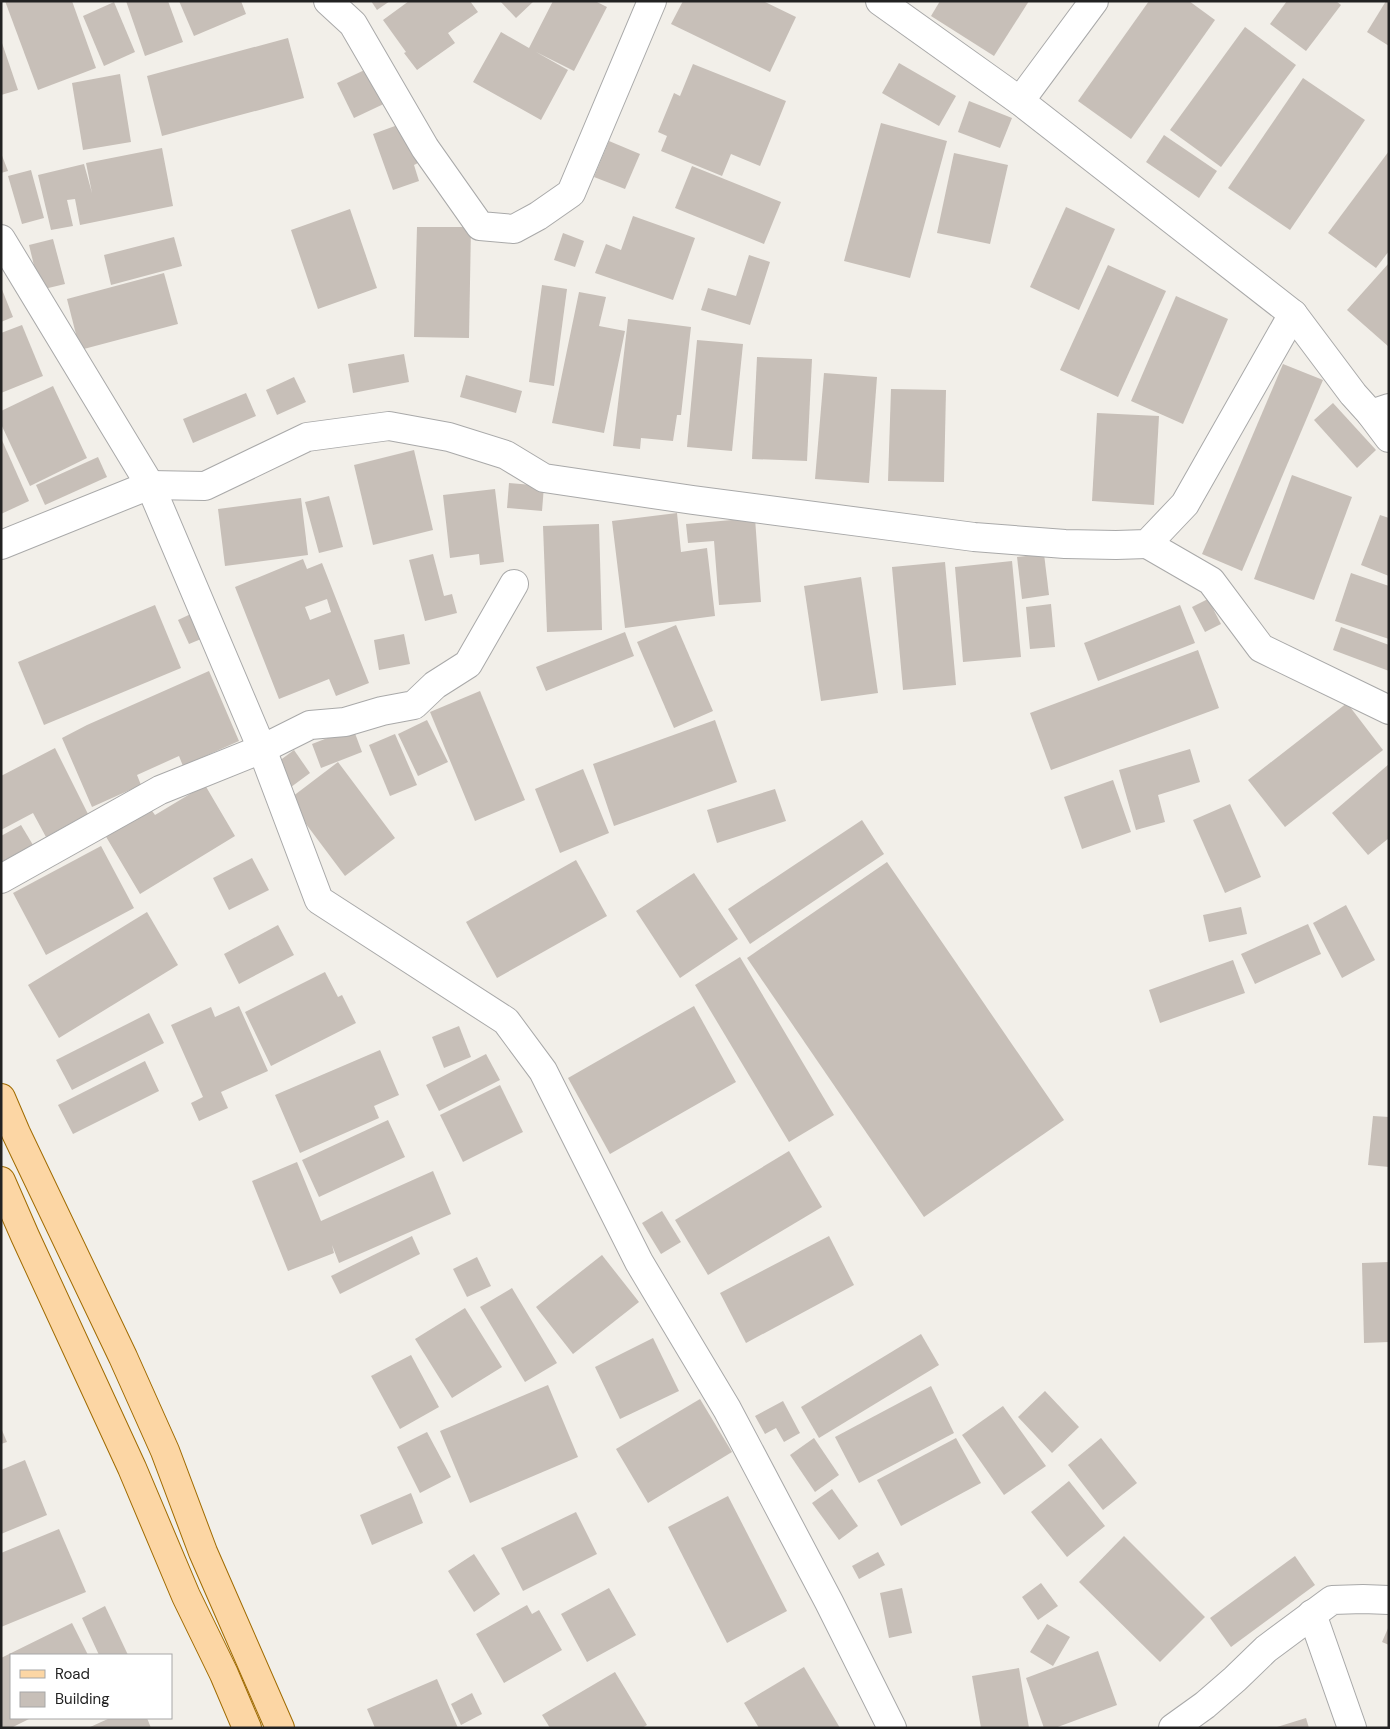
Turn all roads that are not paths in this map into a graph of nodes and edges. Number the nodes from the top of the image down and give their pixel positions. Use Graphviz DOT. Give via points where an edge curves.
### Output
graph roads {
  1 [pos="328,1"];
  2 [pos="652,1"];
  3 [pos="880,1"];
  4 [pos="1094,1"];
  5 [pos="1020,101"];
  6 [pos="1,239"];
  7 [pos="1293,314"];
  8 [pos="1380,411"];
  9 [pos="1389,438"];
  10 [pos="150,485"];
  11 [pos="1147,544"];
  12 [pos="1,545"];
  13 [pos="514,584"];
  14 [pos="1389,710"];
  15 [pos="262,749"];
  16 [pos="1,879"];
  17 [pos="1,1098"];
  18 [pos="1,1181"];
  19 [pos="1389,1600"];
  20 [pos="1312,1614"];
  21 [pos="247,1728"];
  22 [pos="280,1728"];
  23 [pos="892,1728"];
  24 [pos="1173,1728"];
  25 [pos="1352,1728"];
  1 -- 2 [label="street" via="353,24 425,148 480,226 514,229 571,193"];
  3 -- 5 [label="street"];
  4 -- 5 [label="street"];
  5 -- 7 [label="street"];
  6 -- 10 [label="street"];
  7 -- 8 [label="street" via="1353,394"];
  7 -- 11 [label="street" via="1185,504"];
  8 -- 9 [label="street"];
  10 -- 11 [label="street" via="205,486 307,438 389,426 449,436 498,452 544,478 974,537 1065,544"];
  10 -- 12 [label="street"];
  10 -- 15 [label="street"];
  11 -- 14 [label="street" via="1211,581 1261,648"];
  13 -- 15 [label="street" via="468,664 435,684 414,705 344,722 310,725"];
  15 -- 16 [label="street" via="160,790"];
  15 -- 23 [label="street" via="319,900 506,1021 543,1071 639,1262 728,1409"];
  17 -- 22 [label="main road" via="165,1451 203,1552"];
  18 -- 21 [label="main road"];
  19 -- 20 [label="street" via="1332,1600"];
  20 -- 24 [label="street"];
  20 -- 25 [label="street"];
}
